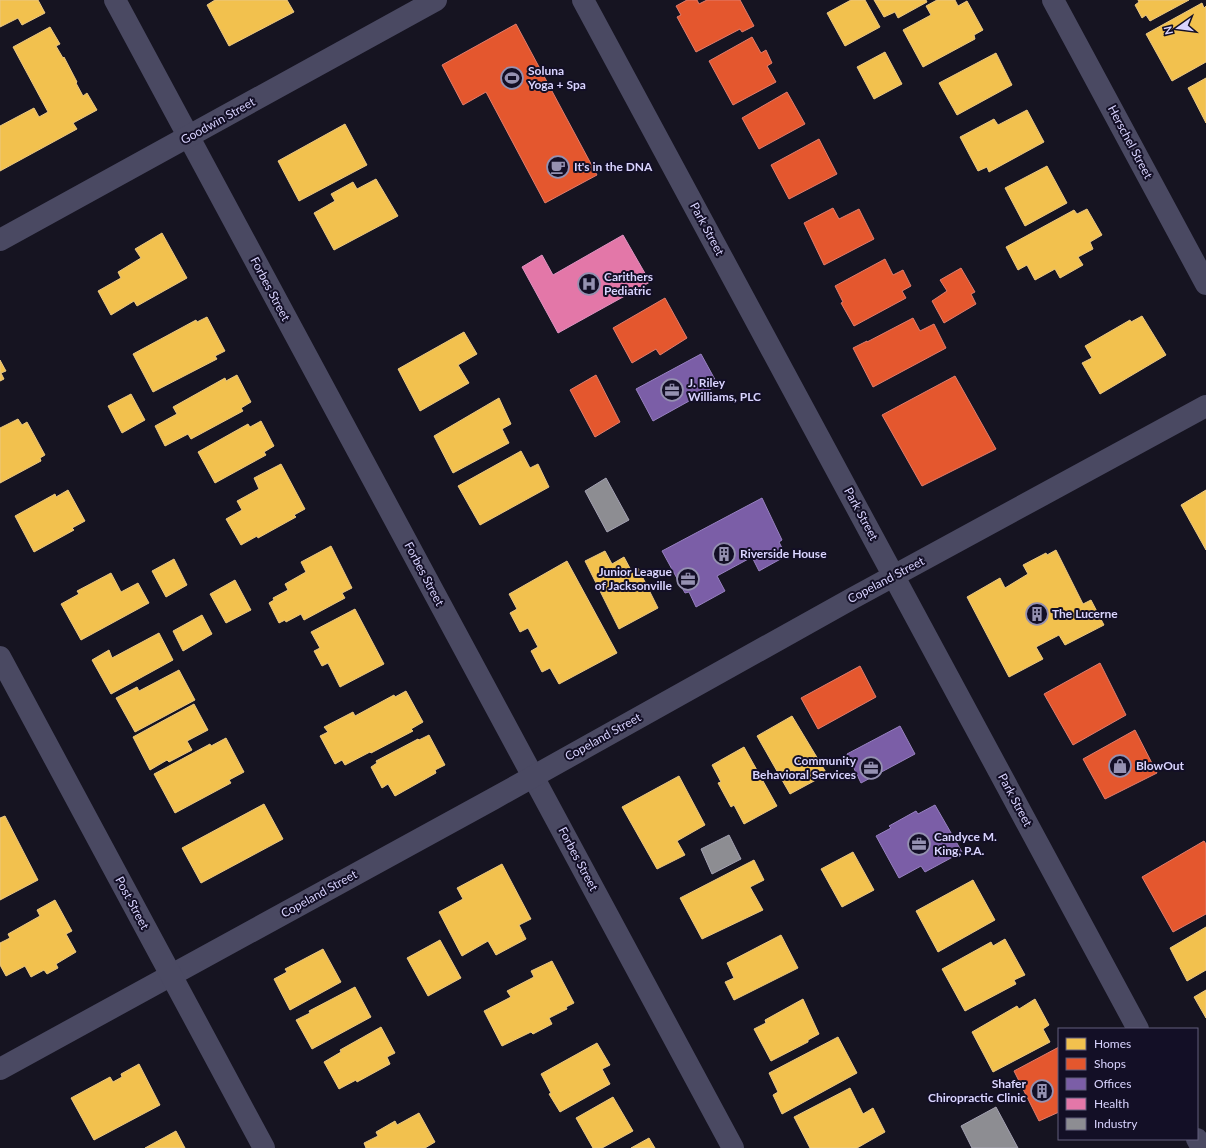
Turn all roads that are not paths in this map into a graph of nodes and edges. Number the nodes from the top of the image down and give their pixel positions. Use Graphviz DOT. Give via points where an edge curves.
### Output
graph roads {
  1 [pos="115,0"];
  2 [pos="436,0"];
  3 [pos="583,0"];
  4 [pos="1053,0"];
  5 [pos="188,138"];
  6 [pos="0,240"];
  7 [pos="1206,284"];
  8 [pos="1206,406"];
  9 [pos="894,576"];
  10 [pos="0,657"];
  11 [pos="533,776"];
  12 [pos="171,975"];
  13 [pos="1137,1028"];
  14 [pos="0,1069"];
  15 [pos="264,1148"];
  16 [pos="733,1148"];
  1 -- 5 [label="street, Forbes Street"];
  2 -- 5 [label="street, Goodwin Street"];
  3 -- 9 [label="street, Park Street"];
  4 -- 7 [label="street, Herschel Street"];
  5 -- 6 [label="street, Goodwin Street"];
  5 -- 11 [label="street, Forbes Street"];
  8 -- 9 [label="street, Copeland Street"];
  9 -- 11 [label="street, Copeland Street"];
  9 -- 13 [label="street, Park Street"];
  10 -- 12 [label="street, Post Street"];
  11 -- 12 [label="street, Copeland Street"];
  11 -- 16 [label="street, Forbes Street"];
  12 -- 14 [label="street, Copeland Street"];
  12 -- 15 [label="street, Post Street"];
}
